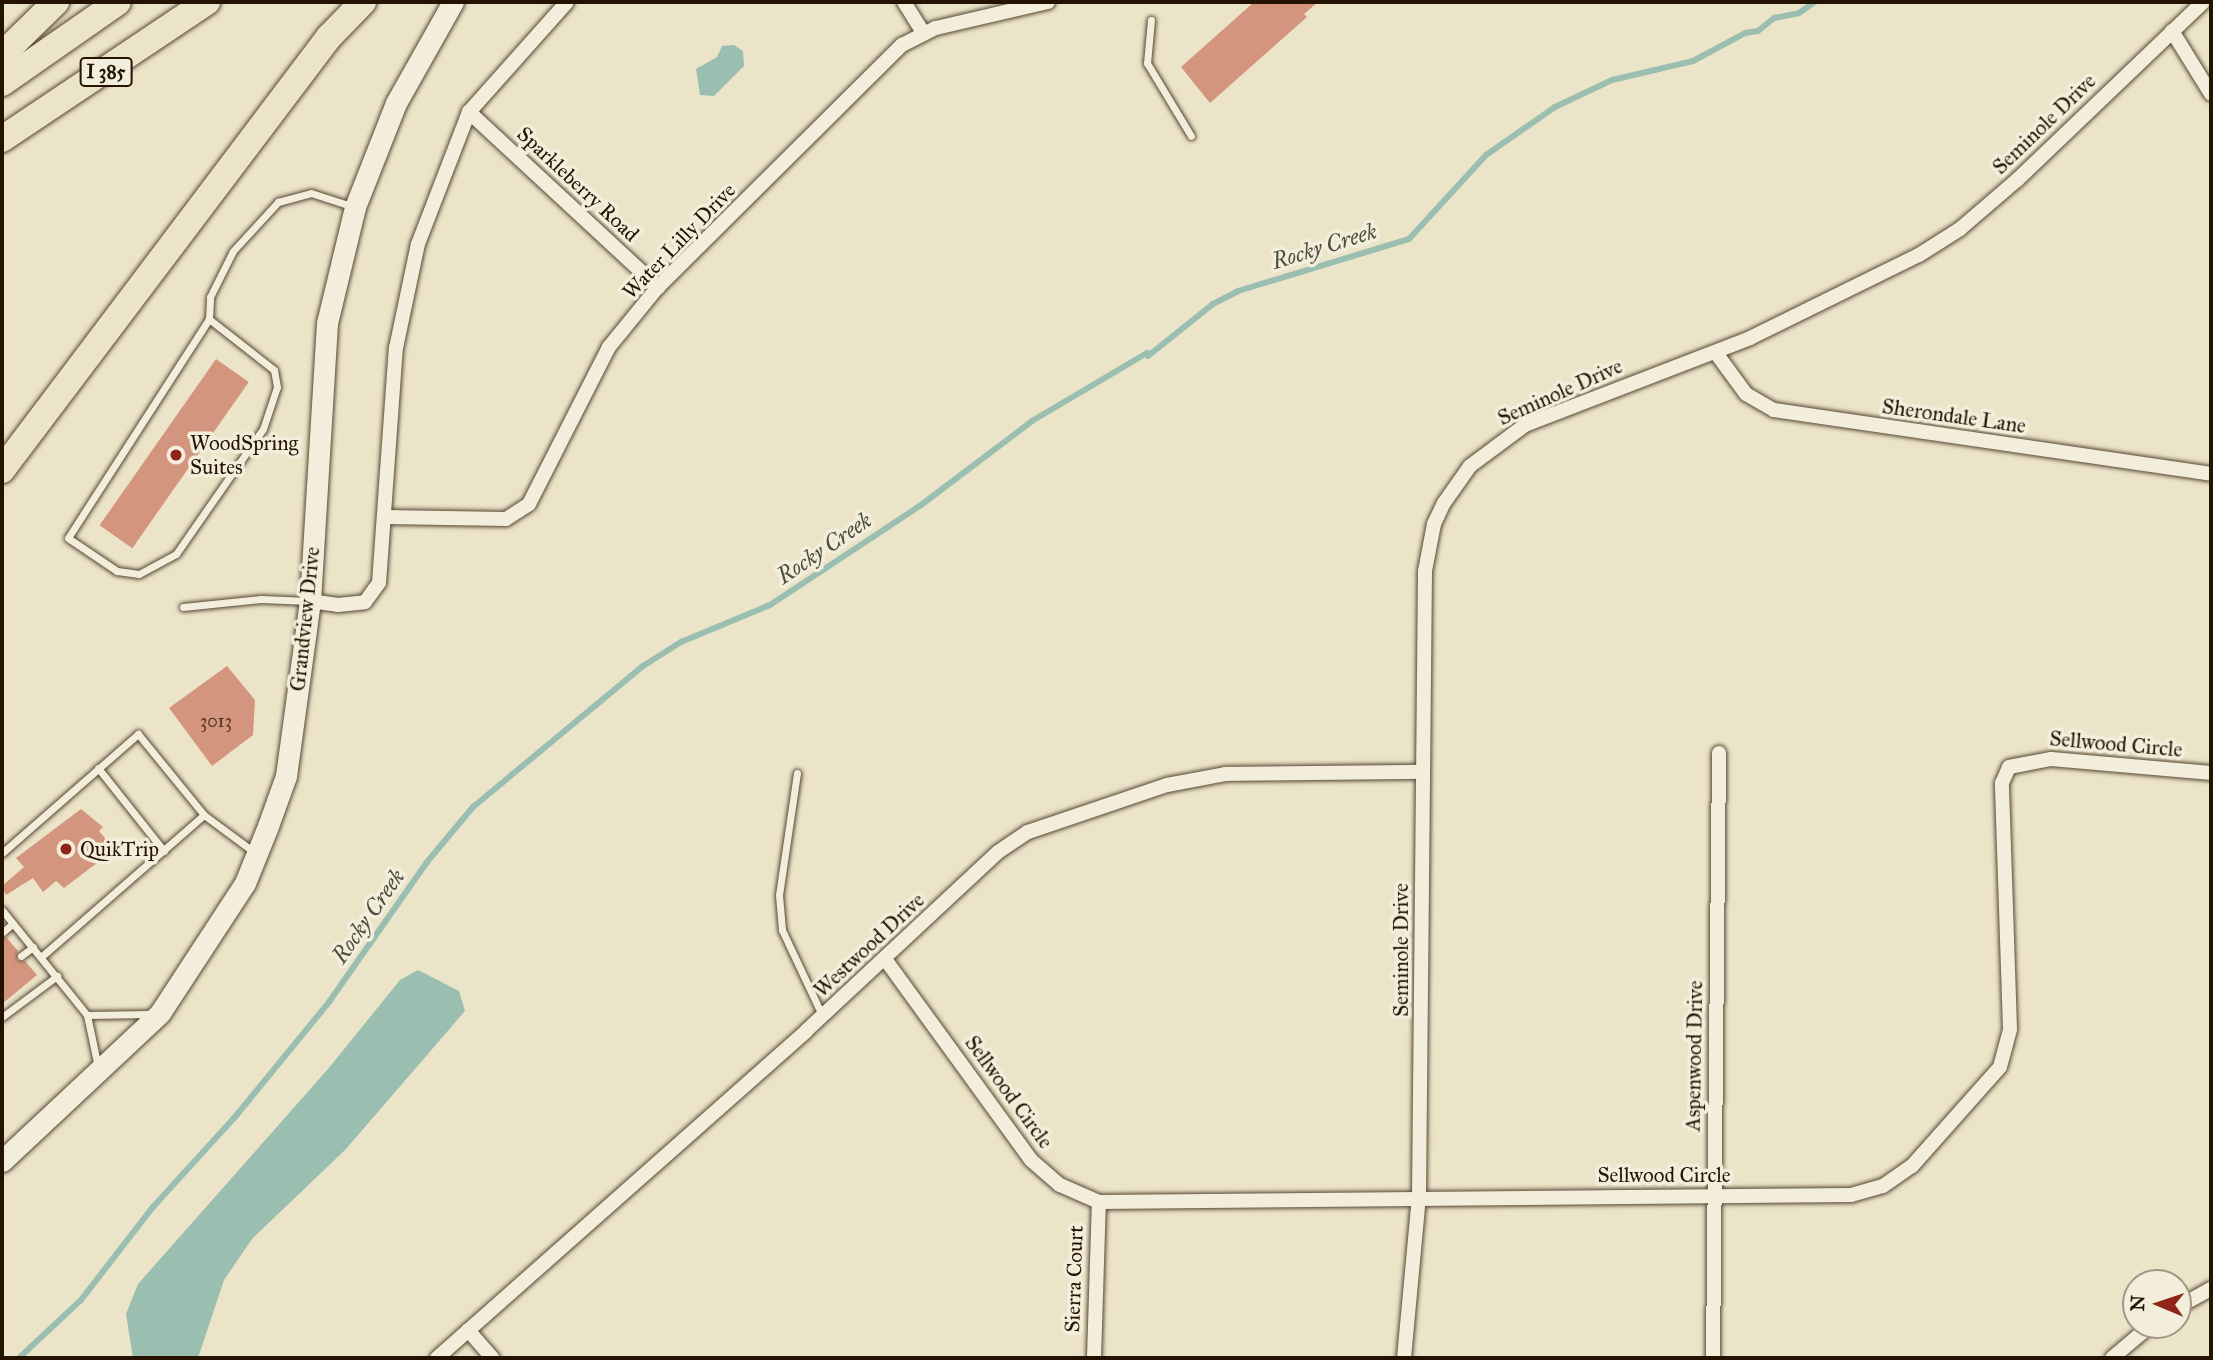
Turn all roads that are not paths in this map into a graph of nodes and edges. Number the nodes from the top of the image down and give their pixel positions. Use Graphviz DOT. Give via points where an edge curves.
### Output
graph roads {
  1 [pos="56,2"];
  2 [pos="118,2"];
  3 [pos="207,2"];
  4 [pos="363,2"];
  5 [pos="453,2"];
  6 [pos="567,2"];
  7 [pos="904,2"];
  8 [pos="1048,2"];
  9 [pos="2203,2"];
  10 [pos="1151,20"];
  11 [pos="2172,31"];
  12 [pos="923,33"];
  13 [pos="2,55"];
  14 [pos="2,83"];
  15 [pos="2211,94"];
  16 [pos="469,113"];
  17 [pos="1191,136"];
  18 [pos="2,139"];
  19 [pos="355,207"];
  20 [pos="659,287"];
  21 [pos="209,319"];
  22 [pos="1716,353"];
  23 [pos="2,470"];
  24 [pos="2211,474"];
  25 [pos="385,517"];
  26 [pos="310,601"];
  27 [pos="183,607"];
  28 [pos="1719,753"];
  29 [pos="98,768"];
  30 [pos="1423,772"];
  31 [pos="797,773"];
  32 [pos="2211,773"];
  33 [pos="204,815"];
  34 [pos="164,851"];
  35 [pos="2,853"];
  36 [pos="257,854"];
  37 [pos="2,910"];
  38 [pos="13,923"];
  39 [pos="3,932"];
  40 [pos="33,947"];
  41 [pos="21,956"];
  42 [pos="41,957"];
  43 [pos="885,959"];
  44 [pos="57,976"];
  45 [pos="160,1013"];
  46 [pos="87,1015"];
  47 [pos="822,1016"];
  48 [pos="2,1017"];
  49 [pos="99,1072"];
  50 [pos="2,1161"];
  51 [pos="1419,1196"];
  52 [pos="1714,1196"];
  53 [pos="1099,1202"];
  54 [pos="2211,1289"];
  55 [pos="2192,1299"];
  56 [pos="468,1330"];
  57 [pos="2134,1339"];
  58 [pos="437,1358"];
  59 [pos="492,1358"];
  60 [pos="1094,1358"];
  61 [pos="1404,1358"];
  62 [pos="1713,1358"];
  63 [pos="2112,1358"];
  1 -- 13 [label="highway"];
  2 -- 14 [label="highway, I 385"];
  3 -- 18 [label="highway, I 385"];
  4 -- 23 [label="highway" via="329,37"];
  5 -- 19 [label="street, Grandview Drive" via="396,103"];
  6 -- 16 [label="street"];
  7 -- 12 [label="street"];
  8 -- 12 [label="street, Water Lilly Drive"];
  9 -- 11 [label="street, Seminole Drive"];
  10 -- 17 [label="lane" via="1147,63"];
  11 -- 15 [label="street"];
  11 -- 22 [label="street, Seminole Drive" via="1959,229 1919,255"];
  12 -- 20 [label="street, Water Lilly Drive" via="902,45"];
  16 -- 20 [label="street, Sparkleberry Road"];
  16 -- 25 [label="street" via="418,244 396,348"];
  19 -- 21 [label="lane" via="311,193 278,202 233,251 210,297"];
  19 -- 26 [label="street, Grandview Drive" via="327,323"];
  20 -- 25 [label="street, Water Lilly Drive" via="609,347 529,504 506,519"];
  21 -- 21 [label="lane" via="274,370 277,387 263,429 176,554 139,574 117,571 68,538"];
  22 -- 24 [label="street, Sherondale Lane" via="1745,394 1774,410"];
  22 -- 30 [label="street, Seminole Drive" via="1525,425 1487,450 1457,482 1434,524 1425,571"];
  25 -- 26 [label="street" via="379,583 365,602"];
  26 -- 27 [label="lane" via="261,599"];
  26 -- 36 [label="street, Grandview Drive" via="286,776"];
  28 -- 52 [label="street, Aspenwood Drive"];
  29 -- 33 [label="lane" via="138,734"];
  29 -- 34 [label="lane"];
  29 -- 35 [label="lane"];
  30 -- 43 [label="street, Westwood Drive" via="1225,774 1167,785 1062,817 998,852"];
  30 -- 51 [label="street, Seminole Drive"];
  31 -- 47 [label="lane" via="779,895 782,930"];
  32 -- 52 [label="street, Sellwood Circle" via="2051,759 2009,767 2002,783 2010,1029 1992,1080 1912,1166 1883,1186 1851,1195"];
  33 -- 34 [label="lane"];
  33 -- 36 [label="lane"];
  34 -- 42 [label="lane"];
  36 -- 45 [label="street, Grandview Drive" via="212,939"];
  37 -- 38 [label="lane"];
  38 -- 39 [label="lane"];
  38 -- 40 [label="lane"];
  40 -- 41 [label="lane"];
  40 -- 42 [label="lane"];
  42 -- 44 [label="lane"];
  43 -- 47 [label="street, Westwood Drive"];
  43 -- 53 [label="street, Sellwood Circle" via="1031,1160 1060,1185"];
  44 -- 46 [label="lane"];
  44 -- 48 [label="lane"];
  45 -- 46 [label="lane"];
  45 -- 49 [label="street, Grandview Drive"];
  46 -- 49 [label="lane"];
  47 -- 56 [label="street, Westwood Drive"];
  49 -- 50 [label="street, Grandview Drive"];
  51 -- 52 [label="street, Sellwood Circle"];
  51 -- 53 [label="street, Sellwood Circle" via="1188,1204"];
  51 -- 61 [label="street, Seminole Drive"];
  52 -- 62 [label="street, Aspenwood Drive"];
  53 -- 60 [label="street, Sierra Court"];
  54 -- 55 [label="street"];
  56 -- 58 [label="street, Westwood Drive"];
  56 -- 59 [label="street"];
  57 -- 63 [label="street"];
}
